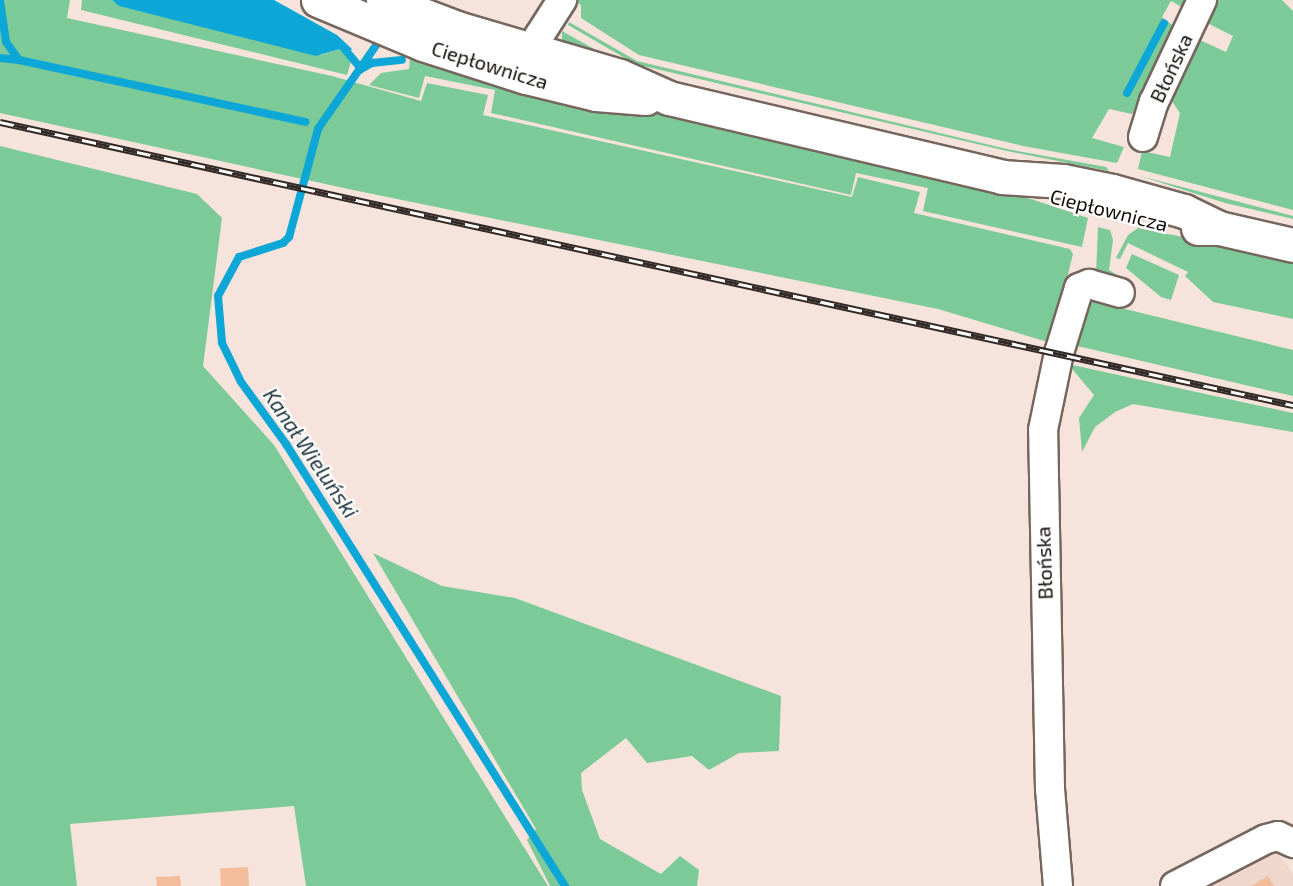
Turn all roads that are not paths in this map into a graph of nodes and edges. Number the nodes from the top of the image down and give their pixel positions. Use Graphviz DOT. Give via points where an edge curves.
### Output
graph roads {
  1 [pos="318,0"];
  2 [pos="383,0"];
  3 [pos="562,0"];
  4 [pos="1202,0"];
  5 [pos="530,64"];
  6 [pos="1143,137"];
  7 [pos="1293,245"];
  8 [pos="1120,293"];
  9 [pos="1293,843"];
  10 [pos="1058,886"];
  11 [pos="1174,886"];
  1 -- 5 [label="main road, Ciepłownicza" via="423,44"];
  2 -- 5 [label="main road, Ciepłownicza" via="457,28"];
  3 -- 5 [label="street"];
  4 -- 6 [label="street, Błońska" via="1154,102"];
  5 -- 7 [label="main road, Ciepłownicza" via="620,76 669,98 1002,177 1063,181 1112,191 1184,211 1219,228"];
  8 -- 10 [label="street, Błońska" via="1089,284 1079,288 1059,353 1043,430 1050,789"];
  9 -- 11 [label="street" via="1278,836 1266,839"];
}
